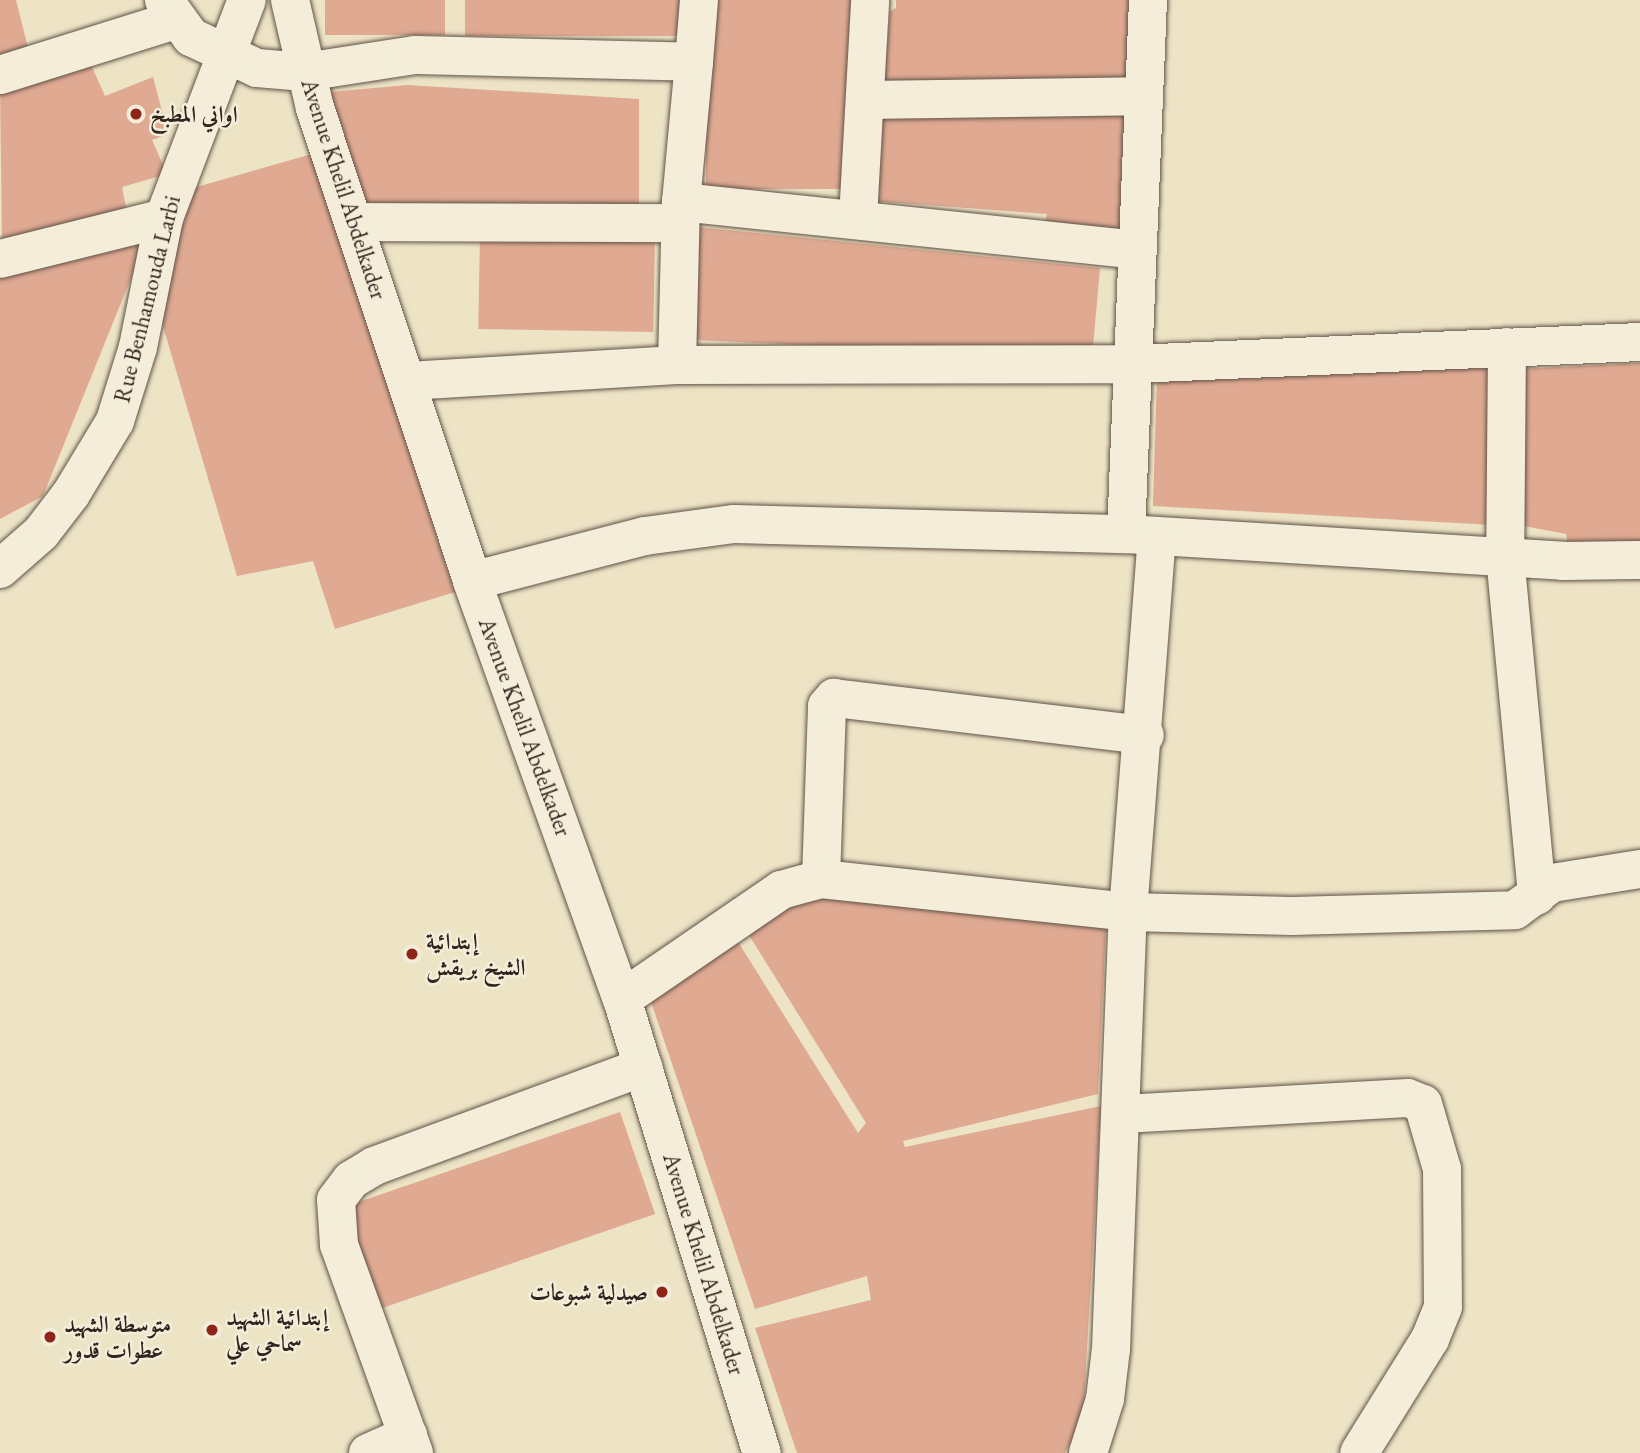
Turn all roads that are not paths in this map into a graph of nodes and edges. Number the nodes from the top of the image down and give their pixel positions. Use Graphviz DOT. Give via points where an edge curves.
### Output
graph roads {
  1 [pos="247,0"];
  2 [pos="290,0"];
  3 [pos="699,0"];
  4 [pos="870,0"];
  5 [pos="1148,0"];
  6 [pos="170,10"];
  7 [pos="225,57"];
  8 [pos="694,62"];
  9 [pos="305,72"];
  10 [pos="0,75"];
  11 [pos="1141,96"];
  12 [pos="866,100"];
  13 [pos="680,212"];
  14 [pos="164,218"];
  15 [pos="858,218"];
  16 [pos="355,222"];
  17 [pos="1137,250"];
  18 [pos="0,259"];
  19 [pos="1640,342"];
  20 [pos="1507,347"];
  21 [pos="1134,363"];
  22 [pos="677,365"];
  23 [pos="408,381"];
  24 [pos="1142,536"];
  25 [pos="1505,556"];
  26 [pos="1640,560"];
  27 [pos="0,569"];
  28 [pos="472,581"];
  29 [pos="1145,736"];
  30 [pos="1640,869"];
  31 [pos="821,878"];
  32 [pos="1537,895"];
  33 [pos="1128,912"];
  34 [pos="622,999"];
  35 [pos="643,1067"];
  36 [pos="1123,1114"];
  37 [pos="411,1444"];
  38 [pos="368,1453"];
  39 [pos="762,1453"];
  40 [pos="1088,1453"];
  41 [pos="1359,1453"];
  1 -- 7 [label="street, Rue Benhamouda Larbi"];
  2 -- 9 [label="street, Avenue Khelil Abdelkader"];
  3 -- 8 [label="street"];
  4 -- 12 [label="street"];
  5 -- 11 [label="street"];
  6 -- 7 [label="street" via="191,37"];
  6 -- 10 [label="street"];
  7 -- 9 [label="street" via="257,68"];
  7 -- 14 [label="street, Rue Benhamouda Larbi"];
  8 -- 9 [label="street" via="415,55"];
  8 -- 13 [label="street"];
  9 -- 16 [label="street, Avenue Khelil Abdelkader"];
  11 -- 12 [label="street"];
  11 -- 17 [label="street"];
  12 -- 15 [label="street"];
  13 -- 15 [label="street"];
  13 -- 16 [label="street"];
  13 -- 22 [label="street"];
  14 -- 18 [label="street"];
  14 -- 27 [label="street, Rue Benhamouda Larbi" via="129,385 106,439 41,533"];
  15 -- 17 [label="street"];
  16 -- 23 [label="street, Avenue Khelil Abdelkader"];
  17 -- 21 [label="street"];
  19 -- 20 [label="street"];
  20 -- 21 [label="street"];
  20 -- 25 [label="street"];
  21 -- 22 [label="street"];
  21 -- 24 [label="street"];
  22 -- 23 [label="street"];
  23 -- 28 [label="street, Avenue Khelil Abdelkader"];
  24 -- 25 [label="street"];
  24 -- 28 [label="street" via="734,524 645,536"];
  24 -- 29 [label="street"];
  25 -- 26 [label="street"];
  25 -- 32 [label="street"];
  28 -- 34 [label="street, Avenue Khelil Abdelkader"];
  29 -- 31 [label="street" via="834,698 827,706"];
  29 -- 33 [label="street"];
  30 -- 32 [label="street" via="1552,883"];
  31 -- 33 [label="street"];
  31 -- 34 [label="street" via="781,890"];
  32 -- 33 [label="street" via="1515,910 1292,916"];
  33 -- 36 [label="street"];
  34 -- 35 [label="street, Avenue Khelil Abdelkader"];
  35 -- 37 [label="street" via="374,1166 351,1180 336,1200 339,1245"];
  35 -- 39 [label="street, Avenue Khelil Abdelkader"];
  36 -- 40 [label="street" via="1111,1349 1105,1399"];
  36 -- 41 [label="street" via="1408,1098 1423,1104 1442,1169 1443,1307 1430,1339"];
  37 -- 38 [label="street"];
}
